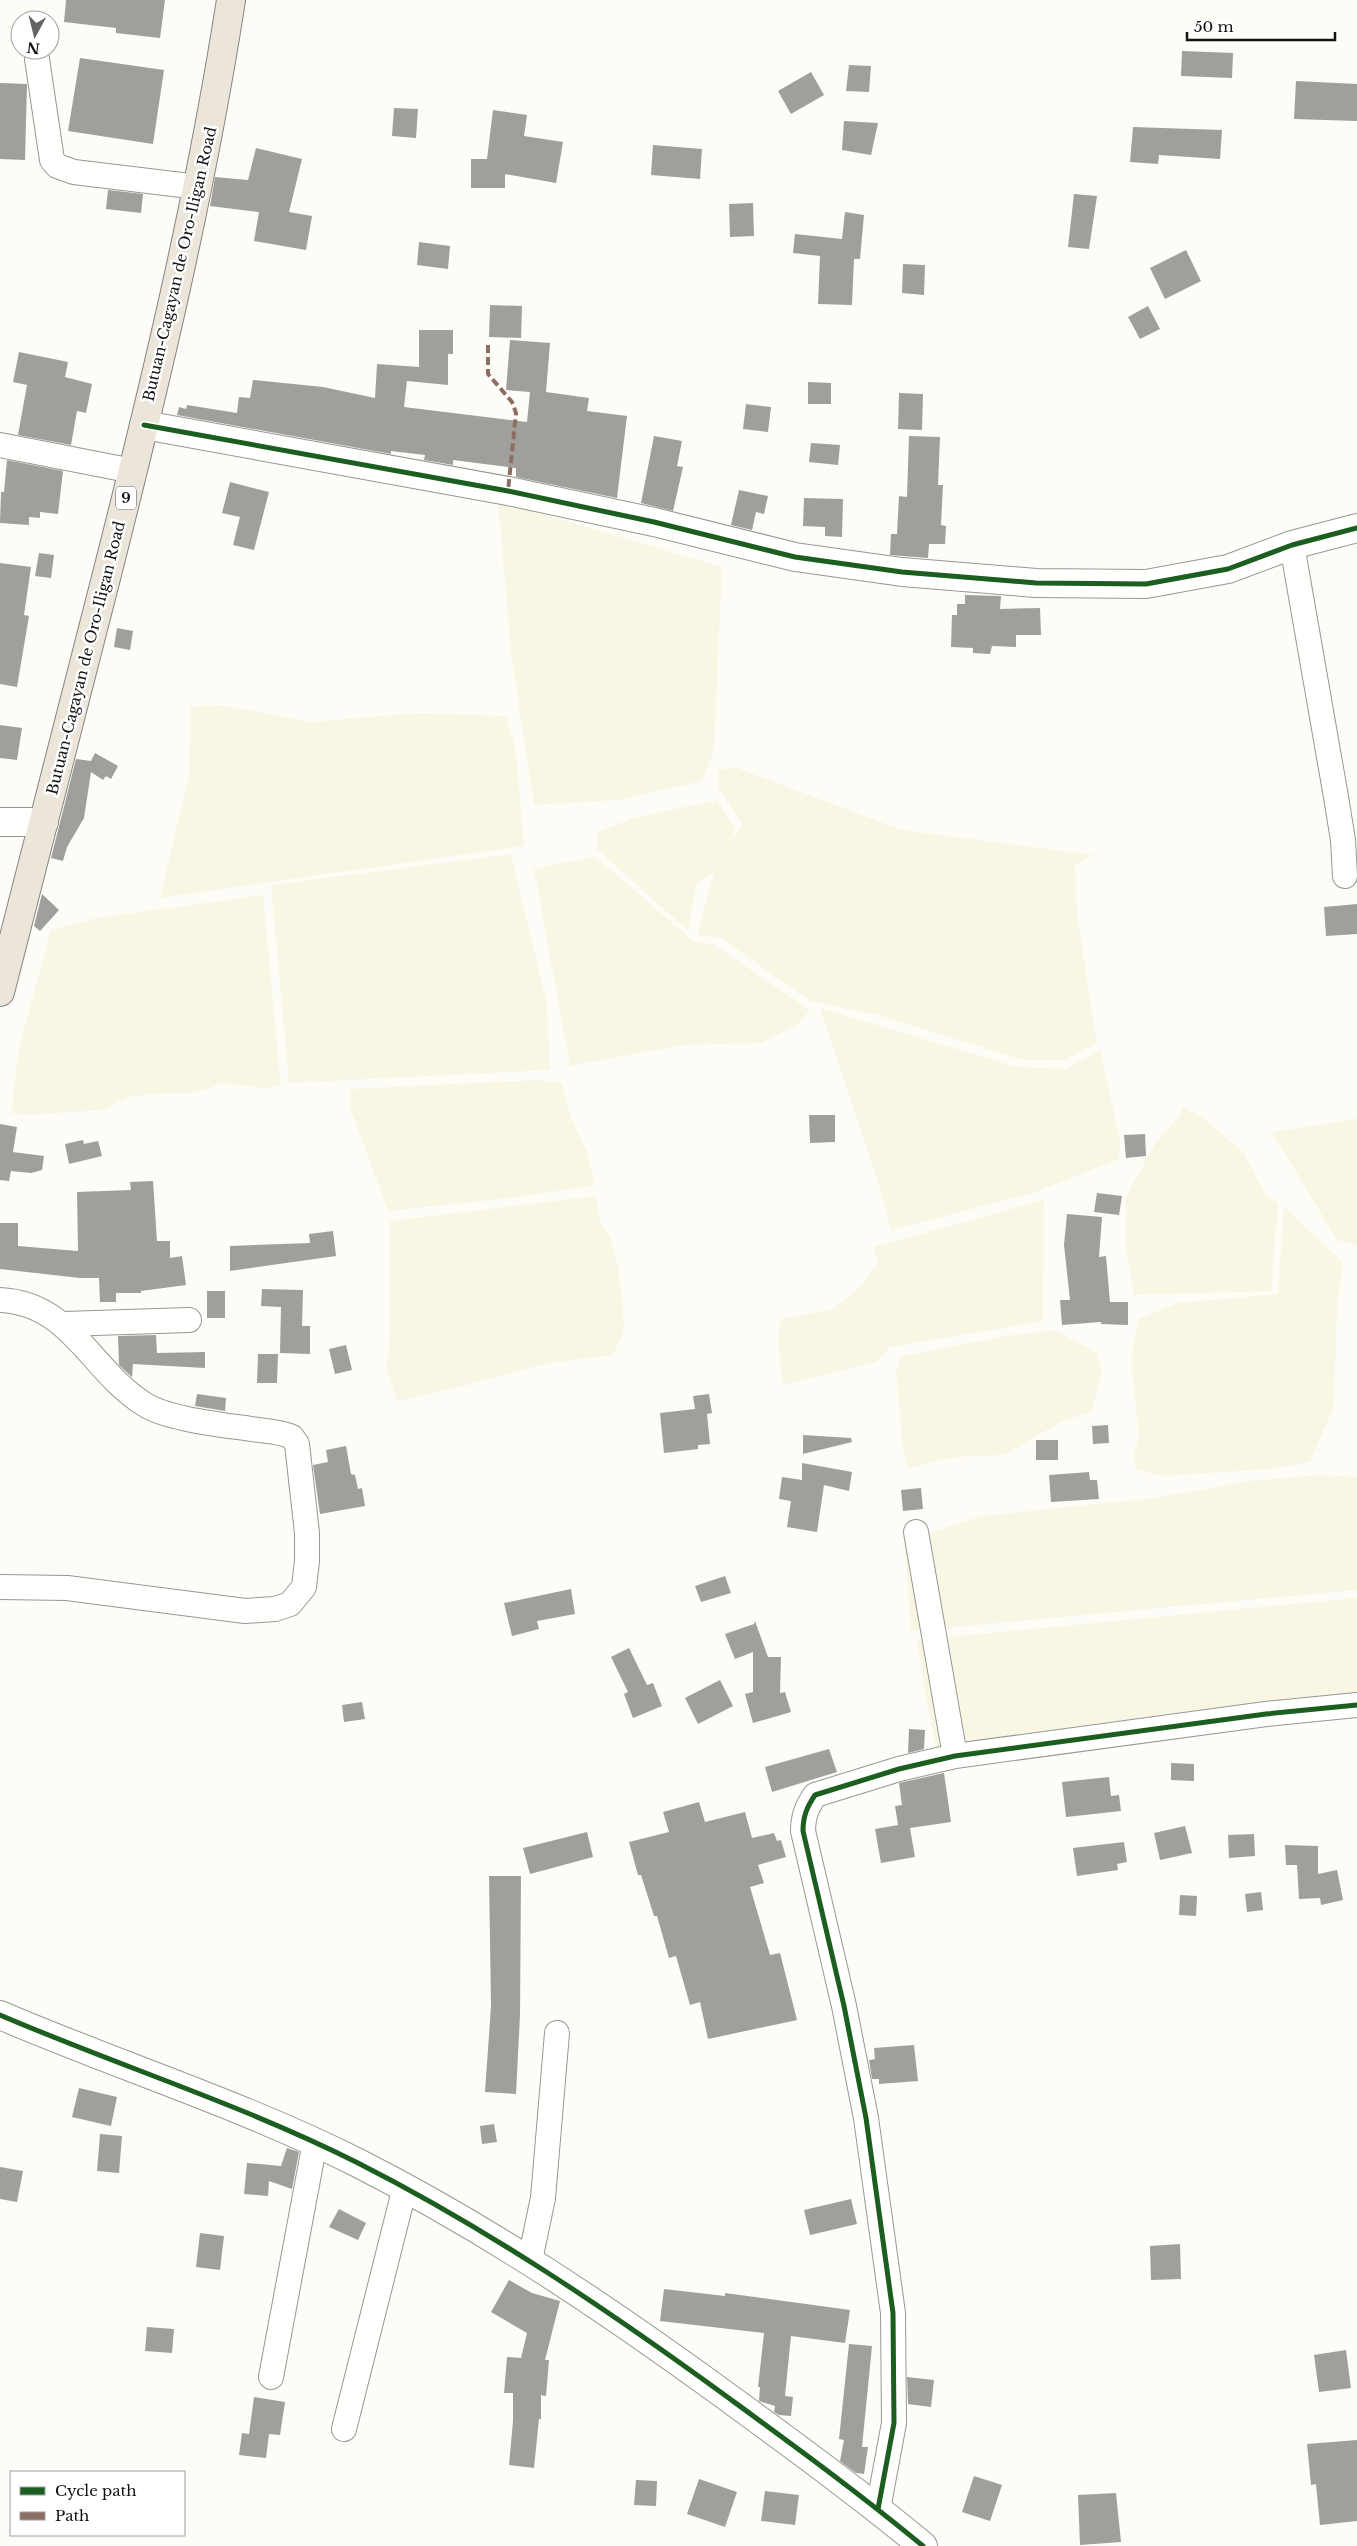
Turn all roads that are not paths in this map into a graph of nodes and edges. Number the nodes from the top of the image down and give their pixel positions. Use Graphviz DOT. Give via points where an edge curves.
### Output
graph roads {
  1 [pos="231,0"];
  2 [pos="37,60"];
  3 [pos="198,187"];
  4 [pos="144,425"];
  5 [pos="0,445"];
  6 [pos="133,471"];
  7 [pos="1357,528"];
  8 [pos="1292,545"];
  9 [pos="0,822"];
  10 [pos="44,822"];
  11 [pos="1344,876"];
  12 [pos="0,992"];
  13 [pos="0,1300"];
  14 [pos="189,1320"];
  15 [pos="64,1324"];
  16 [pos="916,1532"];
  17 [pos="0,1587"];
  18 [pos="1357,1705"];
  19 [pos="956,1756"];
  20 [pos="0,2015"];
  21 [pos="557,2033"];
  22 [pos="315,2142"];
  23 [pos="404,2187"];
  24 [pos="530,2260"];
  25 [pos="271,2377"];
  26 [pos="344,2430"];
  27 [pos="878,2509"];
  28 [pos="923,2546"];
  1 -- 3 [label="highway, Butuan-Cagayan de Oro-Iligan Road / 9"];
  2 -- 3 [label="street" via="52,160 57,166 74,172"];
  3 -- 4 [label="highway, Butuan-Cagayan de Oro-Iligan Road / 9"];
  4 -- 6 [label="highway, Butuan-Cagayan de Oro-Iligan Road / 9"];
  4 -- 8 [label="street" via="508,491 654,522 795,557 902,572 1036,583 1146,584 1228,569"];
  5 -- 6 [label="street"];
  6 -- 10 [label="highway, Butuan-Cagayan de Oro-Iligan Road / 9"];
  7 -- 8 [label="street"];
  8 -- 11 [label="street" via="1339,814"];
  9 -- 10 [label="street"];
  10 -- 12 [label="highway, Butuan-Cagayan de Oro-Iligan Road / 9"];
  13 -- 15 [label="street" via="17,1300"];
  14 -- 15 [label="street"];
  15 -- 17 [label="street" via="144,1405 162,1412 292,1437 297,1444 307,1533 304,1587 290,1604 275,1609 245,1611 66,1588"];
  16 -- 19 [label="street"];
  18 -- 19 [label="street" via="1266,1714"];
  19 -- 27 [label="street" via="899,1769 815,1795 803,1818 803,1831 844,2006 866,2118 893,2312 894,2423"];
  20 -- 22 [label="street"];
  21 -- 24 [label="street" via="543,2198"];
  22 -- 23 [label="street"];
  22 -- 25 [label="street"];
  23 -- 24 [label="street"];
  23 -- 26 [label="street"];
  24 -- 27 [label="street" via="623,2321"];
  27 -- 28 [label="street"];
}
